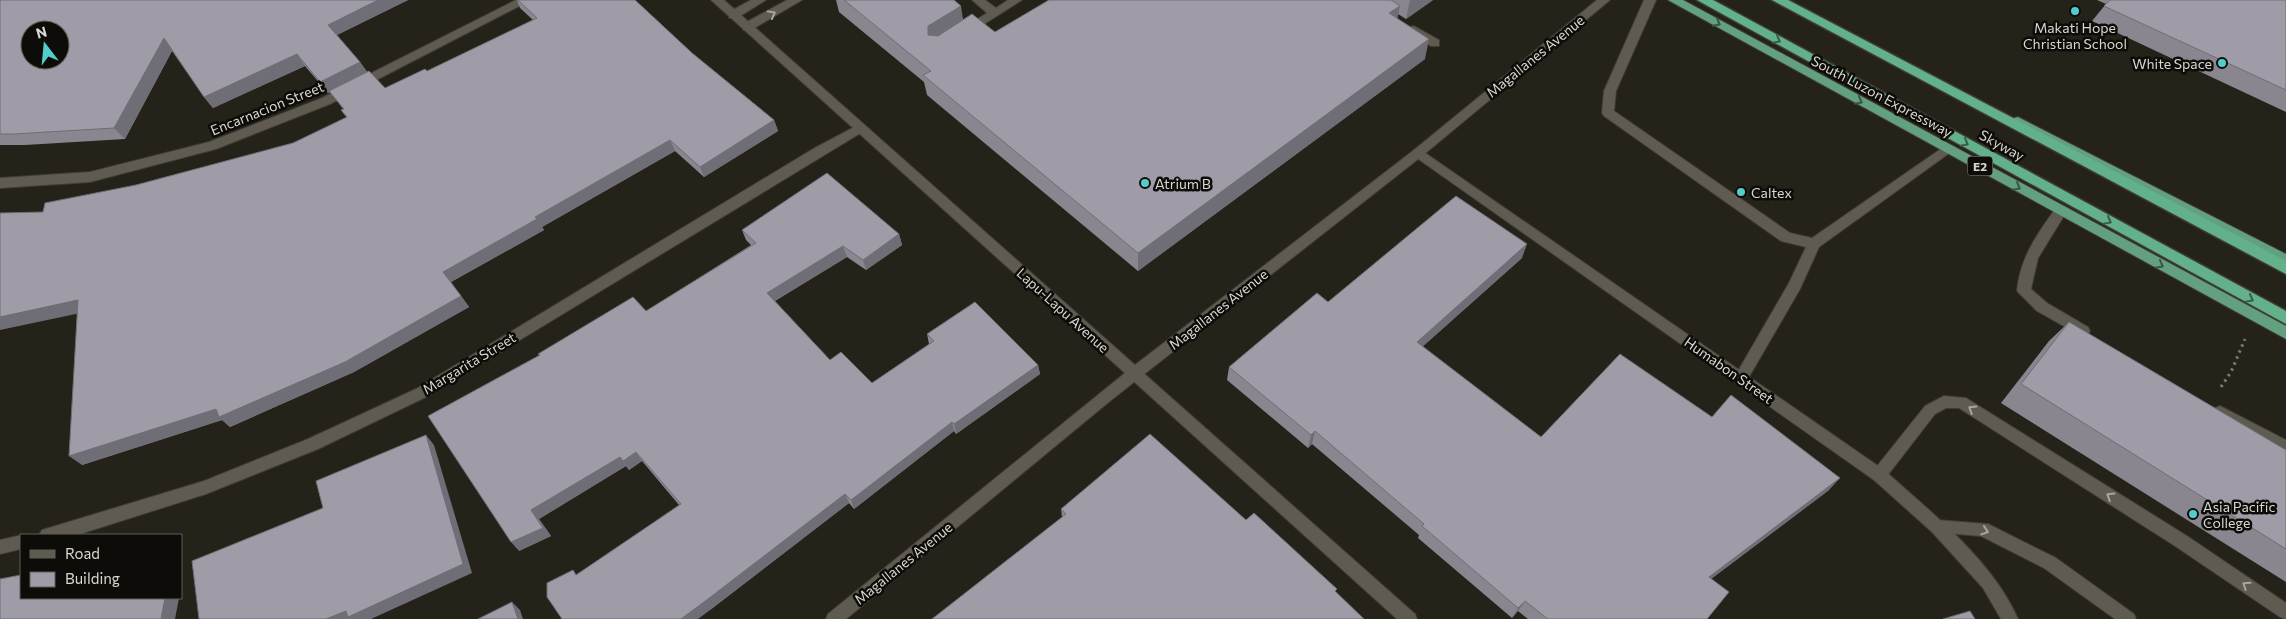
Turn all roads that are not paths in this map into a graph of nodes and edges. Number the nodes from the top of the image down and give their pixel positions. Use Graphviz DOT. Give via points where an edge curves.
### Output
graph roads {
  1 [pos="525,0"];
  2 [pos="717,0"];
  3 [pos="760,0"];
  4 [pos="796,0"];
  5 [pos="978,0"];
  6 [pos="1016,0"];
  7 [pos="1604,0"];
  8 [pos="1650,0"];
  9 [pos="1674,0"];
  10 [pos="1703,0"];
  11 [pos="1778,0"];
  12 [pos="1786,0"];
  13 [pos="995,13"];
  14 [pos="733,14"];
  15 [pos="1404,24"];
  16 [pos="747,27"];
  17 [pos="953,40"];
  18 [pos="1435,43"];
  19 [pos="860,128"];
  20 [pos="1949,149"];
  21 [pos="1418,153"];
  22 [pos="0,183"];
  23 [pos="2061,211"];
  24 [pos="1814,244"];
  25 [pos="2286,260"];
  26 [pos="2286,268"];
  27 [pos="2286,318"];
  28 [pos="2286,333"];
  29 [pos="2093,338"];
  30 [pos="1135,374"];
  31 [pos="1741,378"];
  32 [pos="2208,406"];
  33 [pos="2286,447"];
  34 [pos="1879,475"];
  35 [pos="1937,527"];
  36 [pos="51,534"];
  37 [pos="20,542"];
  38 [pos="0,547"];
  39 [pos="2286,612"];
  40 [pos="834,619"];
  41 [pos="1409,619"];
  42 [pos="2010,619"];
  43 [pos="2128,619"];
  1 -- 22 [label="street, Encarnacion Street" via="326,101 212,146 90,176"];
  2 -- 14 [label="street, Lapu-Lapu Avenue"];
  3 -- 14 [label="street"];
  16 -- 4 [label="street, one-way"];
  5 -- 13 [label="street"];
  6 -- 13 [label="street"];
  7 -- 21 [label="street, Magallanes Avenue"];
  8 -- 24 [label="street" via="1610,91 1608,113 1786,237"];
  9 -- 20 [label="highway, South Luzon Expressway / E2, one-way"];
  10 -- 27 [label="highway, Skyway / E2, one-way"];
  11 -- 26 [label="highway, Skyway"];
  12 -- 25 [label="highway"];
  13 -- 17 [label="street"];
  14 -- 16 [label="street, Lapu-Lapu Avenue"];
  15 -- 18 [label="street"];
  16 -- 19 [label="street, Lapu-Lapu Avenue"];
  19 -- 30 [label="street, Lapu-Lapu Avenue"];
  19 -- 36 [label="street, Margarita Street" via="421,393 314,444 206,487"];
  20 -- 23 [label="highway, South Luzon Expressway / E2, one-way"];
  20 -- 24 [label="street"];
  21 -- 30 [label="street, Magallanes Avenue"];
  21 -- 31 [label="street, Humabon Street"];
  23 -- 28 [label="highway, South Luzon Expressway / E2, one-way"];
  23 -- 29 [label="street" via="2032,252 2024,276 2024,291 2042,307"];
  24 -- 31 [label="street" via="1795,285"];
  30 -- 40 [label="street, Magallanes Avenue"];
  30 -- 41 [label="street, Lapu-Lapu Avenue"];
  31 -- 34 [label="street, Humabon Street"];
  32 -- 33 [label="street"];
  34 -- 35 [label="street, Humabon Street"];
  39 -- 34 [label="street, one-way" via="2181,541 1961,402 1944,402 1930,410"];
  35 -- 42 [label="street, Humabon Street" via="1989,583"];
  35 -- 43 [label="street, one-way" via="1983,529 2050,563"];
  37 -- 38 [label="street"];
}
